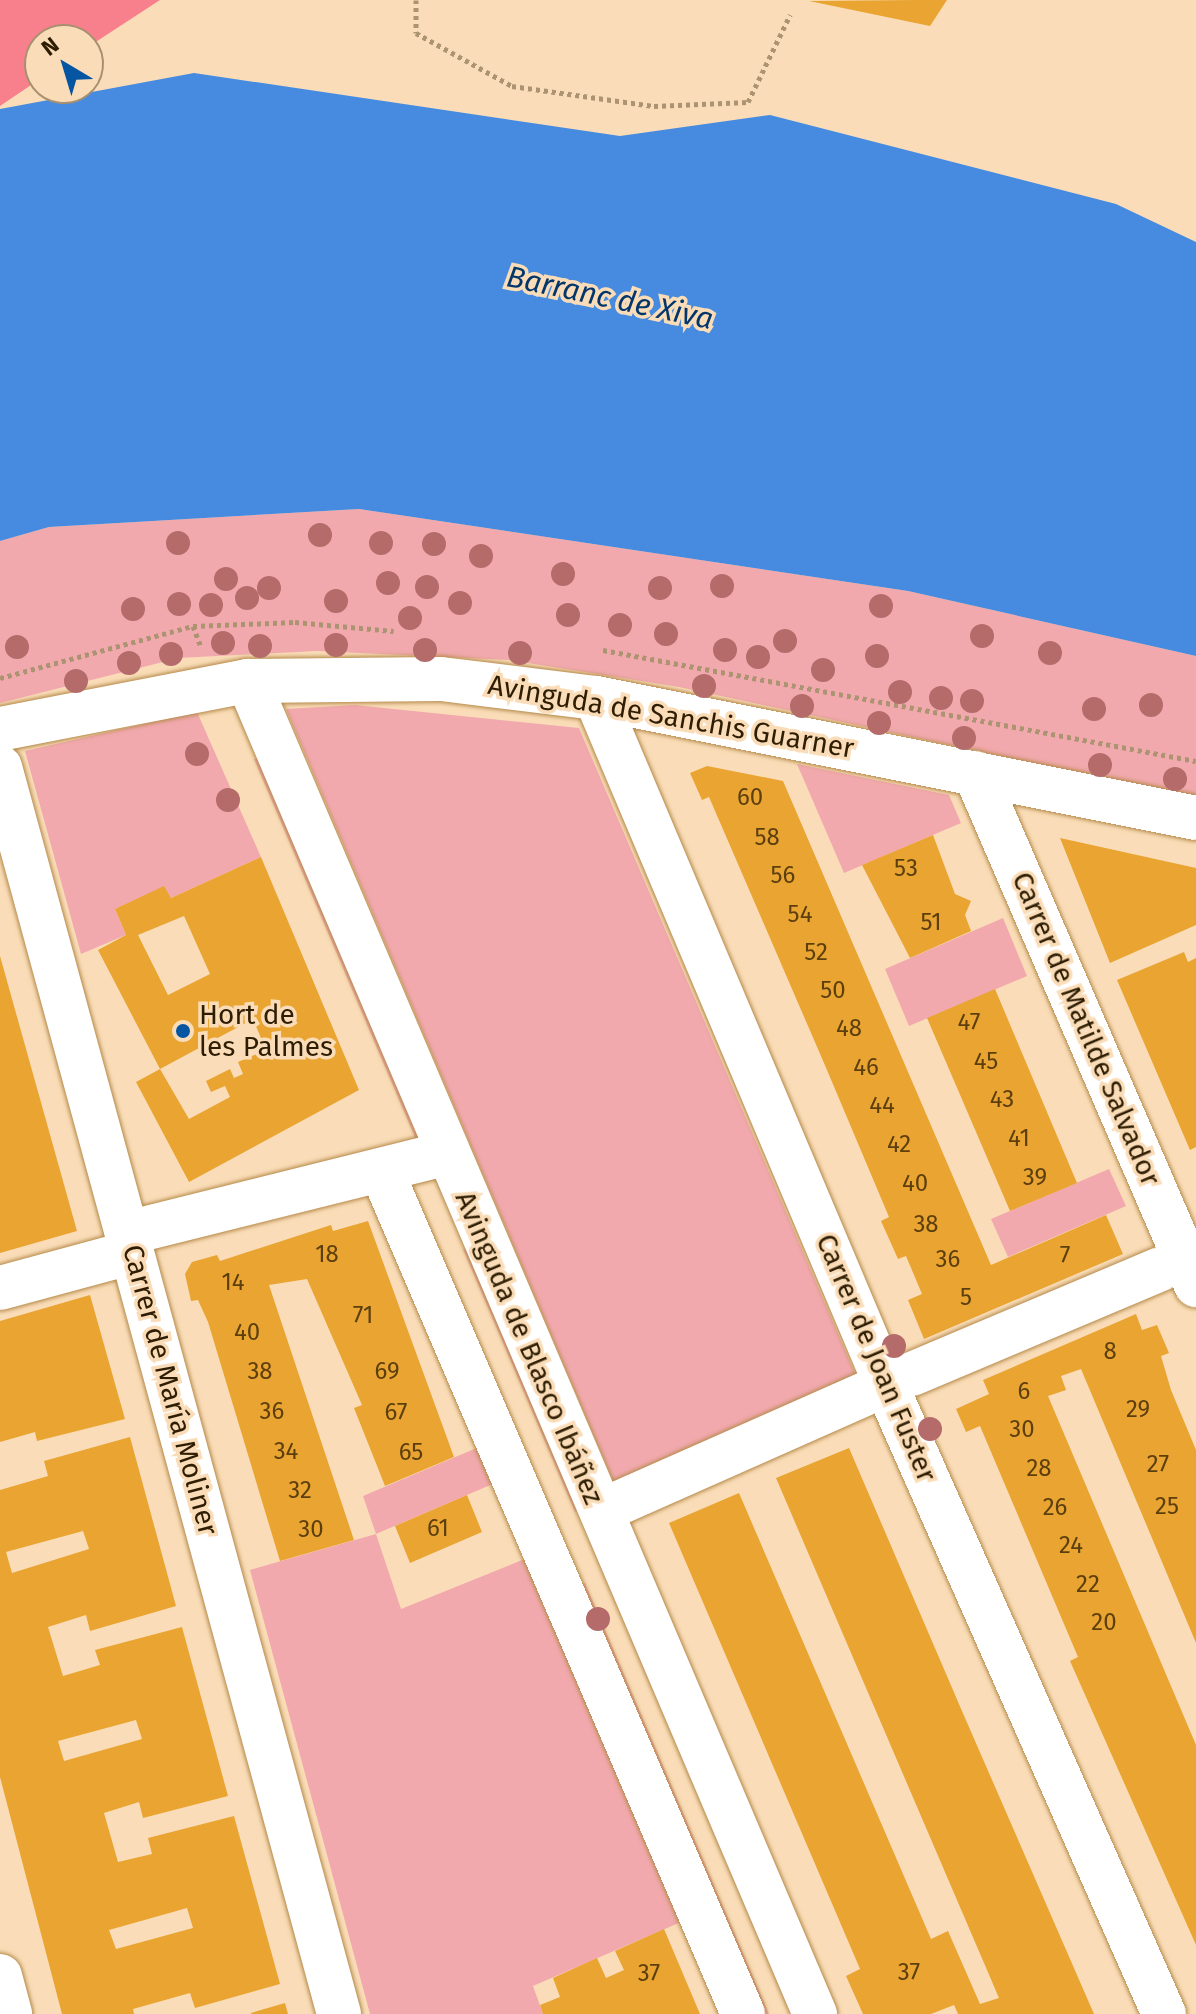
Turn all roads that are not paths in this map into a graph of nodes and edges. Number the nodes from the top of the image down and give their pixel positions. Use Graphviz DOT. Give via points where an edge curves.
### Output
graph roads {
  1 [pos="248,681"];
  2 [pos="596,698"];
  3 [pos="0,729"];
  4 [pos="0,767"];
  5 [pos="975,773"];
  6 [pos="1196,818"];
  7 [pos="445,1154"];
  8 [pos="382,1172"];
  9 [pos="119,1246"];
  10 [pos="1178,1277"];
  11 [pos="0,1288"];
  12 [pos="912,1374"];
  13 [pos="869,1392"];
  14 [pos="612,1506"];
  15 [pos="0,1976"];
  16 [pos="10,2014"];
  17 [pos="339,2014"];
  18 [pos="743,2014"];
  19 [pos="815,2014"];
  20 [pos="1164,2014"];
  1 -- 2 [label="street, Avinguda de Sanchis Guarner" via="441,679"];
  1 -- 3 [label="street, Avinguda de Sanchis Guarner"];
  1 -- 7 [label="street, Avinguda de Blasco Ibáñez"];
  2 -- 5 [label="street, Avinguda de Sanchis Guarner"];
  2 -- 20 [label="street, Carrer de Joan Fuster" via="886,1385"];
  4 -- 9 [label="street, Carrer de María Moliner"];
  5 -- 6 [label="street, Avinguda de Sanchis Guarner"];
  5 -- 10 [label="street, Carrer de Matilde Salvador"];
  7 -- 8 [label="street"];
  7 -- 19 [label="street, Avinguda de Blasco Ibáñez"];
  8 -- 9 [label="street"];
  8 -- 18 [label="street"];
  9 -- 11 [label="street"];
  9 -- 17 [label="street, Carrer de María Moliner"];
  10 -- 12 [label="street"];
  13 -- 14 [label="street"];
  15 -- 16 [label="street"];
}
